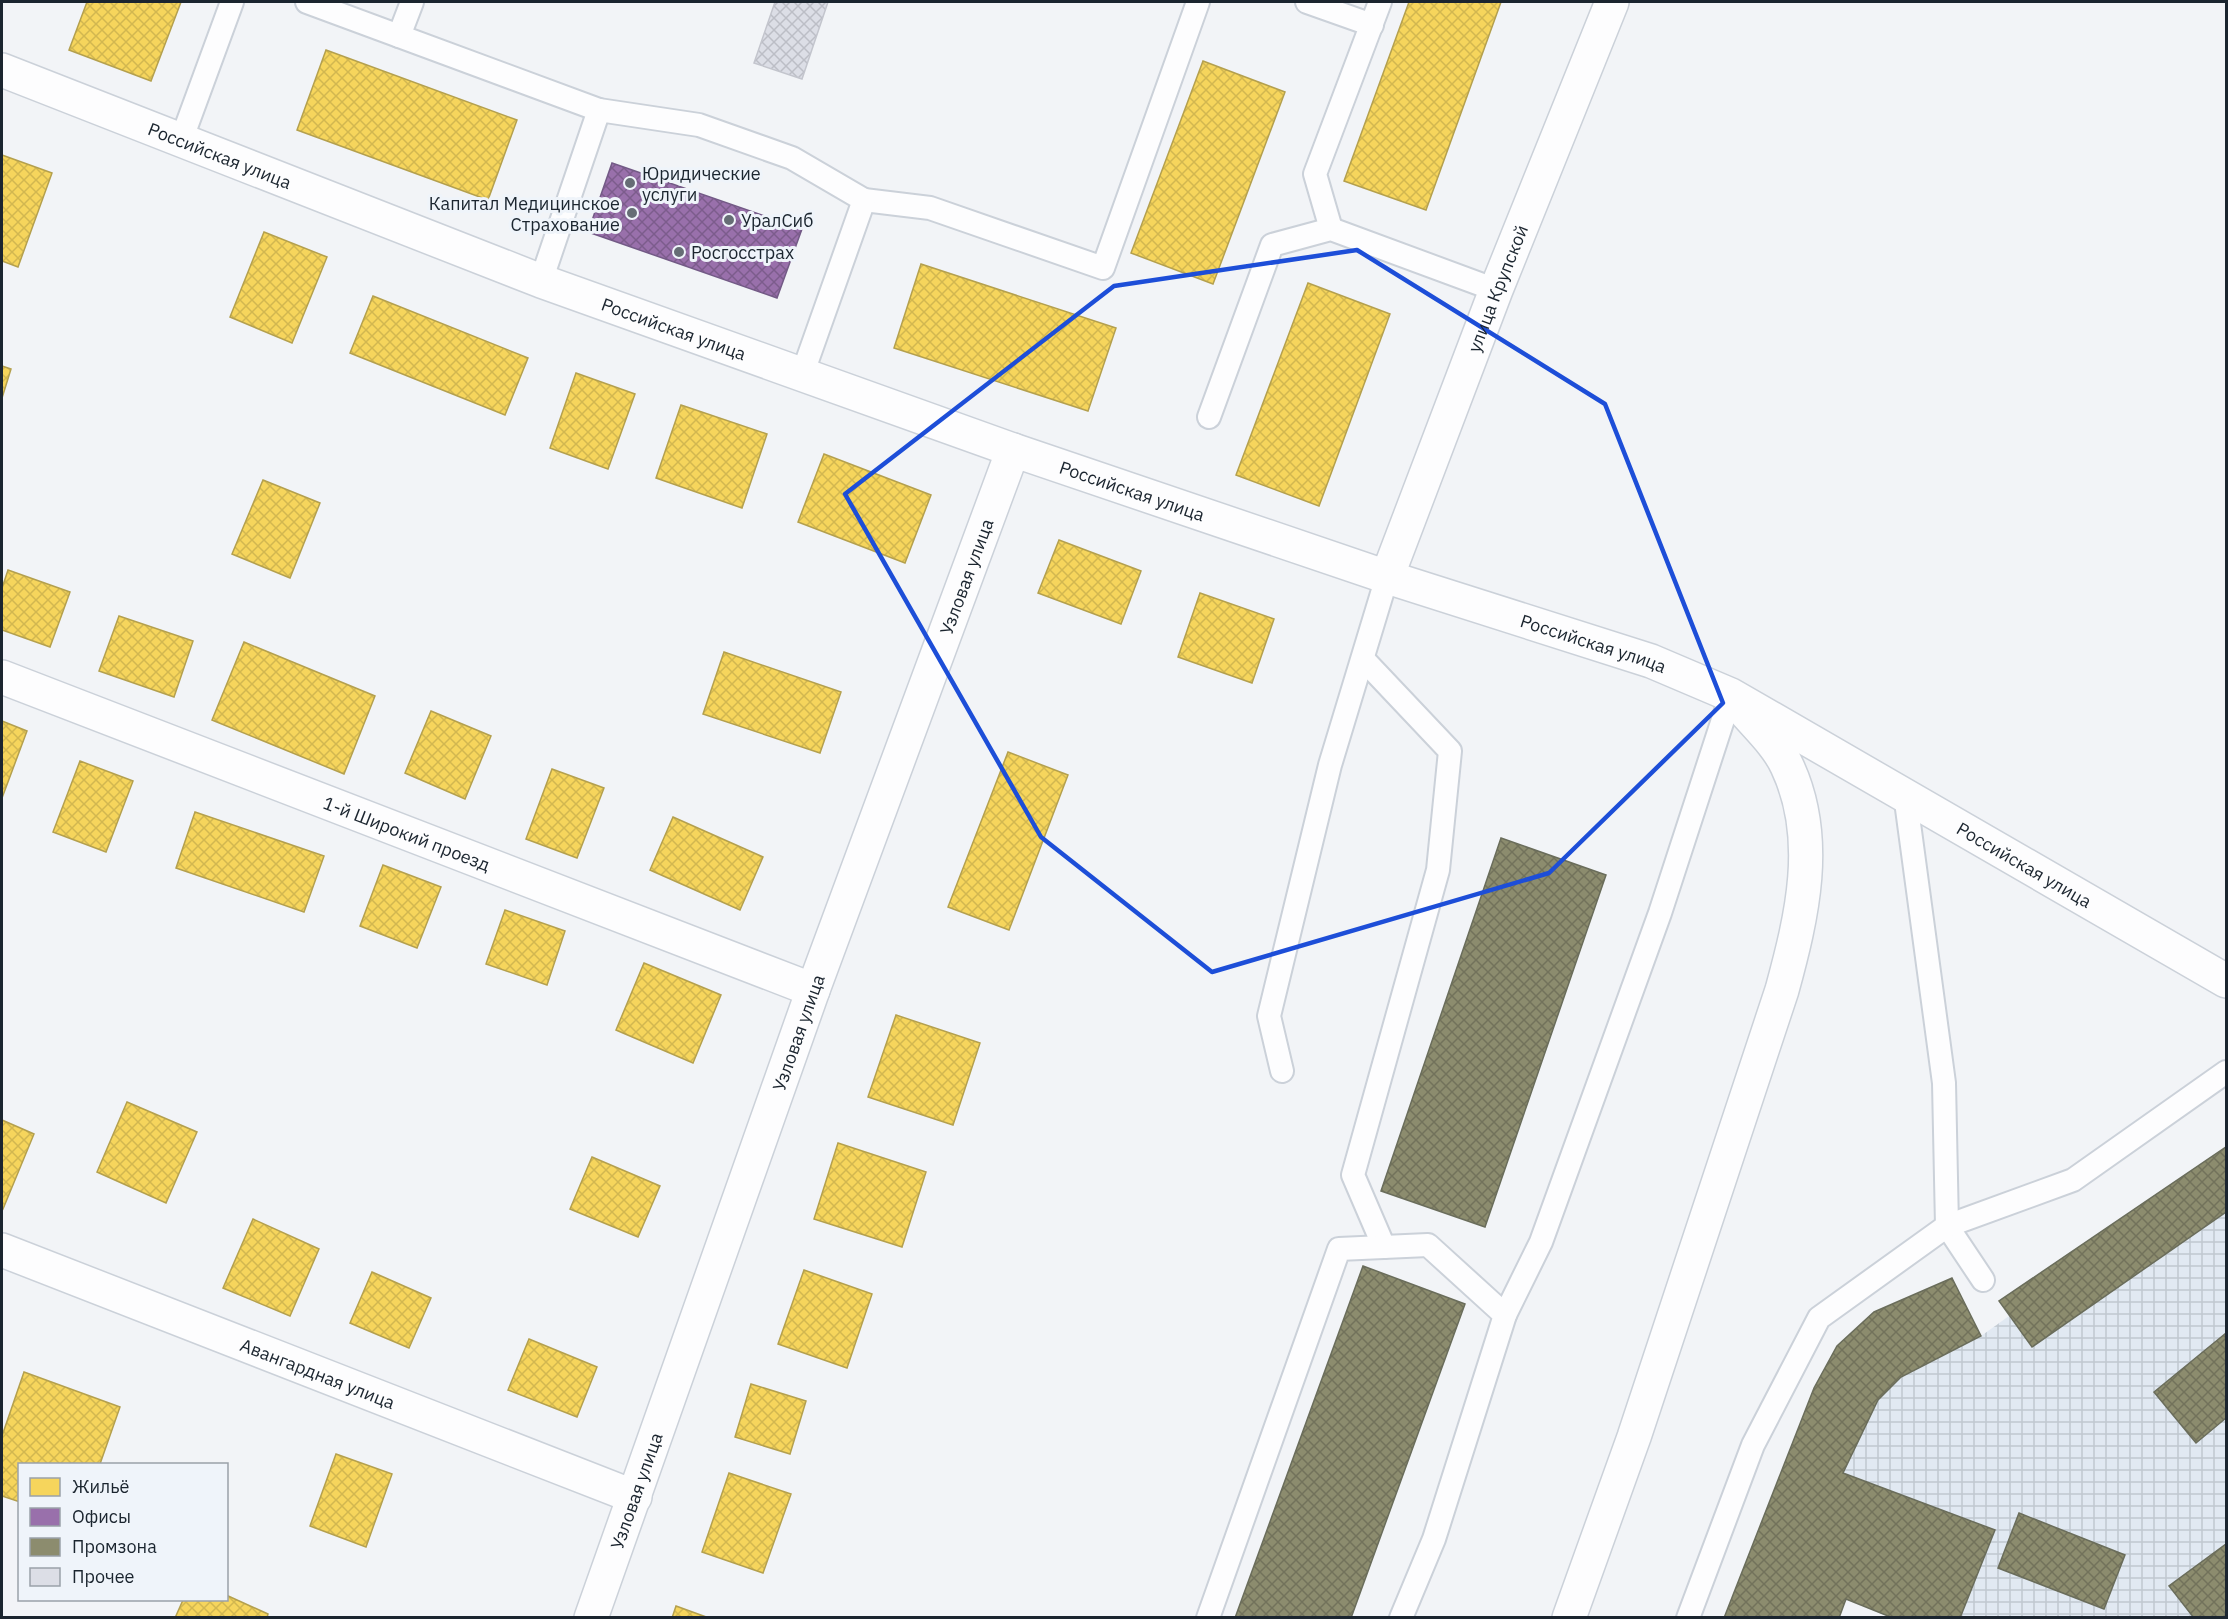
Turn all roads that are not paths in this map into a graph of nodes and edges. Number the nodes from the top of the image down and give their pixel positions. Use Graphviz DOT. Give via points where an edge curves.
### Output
graph roads {
  1 [pos="232,2"];
  2 [pos="307,2"];
  3 [pos="412,2"];
  4 [pos="1198,2"];
  5 [pos="1307,2"];
  6 [pos="1380,2"];
  7 [pos="1612,2"];
  8 [pos="1372,25"];
  9 [pos="399,36"];
  10 [pos="2,70"];
  11 [pos="599,110"];
  12 [pos="182,138"];
  13 [pos="864,200"];
  14 [pos="1331,229"];
  15 [pos="541,281"];
  16 [pos="1496,290"];
  17 [pos="802,375"];
  18 [pos="1209,417"];
  19 [pos="1013,450"];
  20 [pos="1387,577"];
  21 [pos="1364,658"];
  22 [pos="2,676"];
  23 [pos="1731,695"];
  24 [pos="1905,794"];
  25 [pos="2226,981"];
  26 [pos="813,990"];
  27 [pos="1282,1071"];
  28 [pos="2226,1072"];
  29 [pos="1947,1226"];
  30 [pos="1384,1247"];
  31 [pos="2,1250"];
  32 [pos="1983,1280"];
  33 [pos="1505,1315"];
  34 [pos="635,1497"];
  35 [pos="591,1617"];
  36 [pos="1208,1617"];
  37 [pos="1401,1617"];
  38 [pos="1569,1617"];
  39 [pos="1688,1617"];
  1 -- 12 [label="lane"];
  2 -- 9 [label="lane"];
  3 -- 9 [label="lane"];
  4 -- 13 [label="lane" via="1103,268 930,208"];
  5 -- 8 [label="lane"];
  6 -- 8 [label="lane"];
  7 -- 16 [label="street, улица Крупской"];
  8 -- 14 [label="lane" via="1316,174"];
  9 -- 11 [label="lane"];
  10 -- 12 [label="street, Российская улица"];
  11 -- 13 [label="lane" via="699,125 792,158"];
  11 -- 15 [label="lane"];
  12 -- 15 [label="street, Российская улица"];
  13 -- 17 [label="lane"];
  14 -- 16 [label="lane"];
  14 -- 18 [label="lane" via="1272,245"];
  15 -- 17 [label="street, Российская улица"];
  16 -- 20 [label="street, улица Крупской"];
  17 -- 19 [label="street, Российская улица"];
  19 -- 20 [label="street, Российская улица"];
  19 -- 26 [label="street, Узловая улица"];
  20 -- 21 [label="lane"];
  20 -- 23 [label="street, Российская улица" via="1651,661"];
  21 -- 27 [label="lane" via="1330,765 1269,1017"];
  21 -- 30 [label="lane" via="1450,751 1438,870 1353,1175"];
  22 -- 26 [label="street, 1-й Широкий проезд"];
  23 -- 24 [label="street, Российская улица"];
  23 -- 33 [label="lane" via="1648,946 1540,1242"];
  23 -- 38 [label="street" via="1786,765 1801,806 1807,858 1801,922 1634,1437"];
  24 -- 25 [label="street, Российская улица"];
  24 -- 29 [label="lane" via="1944,1083"];
  26 -- 34 [label="street, Узловая улица"];
  28 -- 29 [label="lane" via="2073,1180"];
  29 -- 32 [label="lane"];
  29 -- 39 [label="lane" via="1819,1318 1752,1445"];
  30 -- 33 [label="lane" via="1428,1245"];
  30 -- 36 [label="lane" via="1340,1249"];
  31 -- 34 [label="street, Авангардная улица"];
  33 -- 37 [label="lane" via="1434,1539"];
  34 -- 35 [label="street, Узловая улица"];
}
